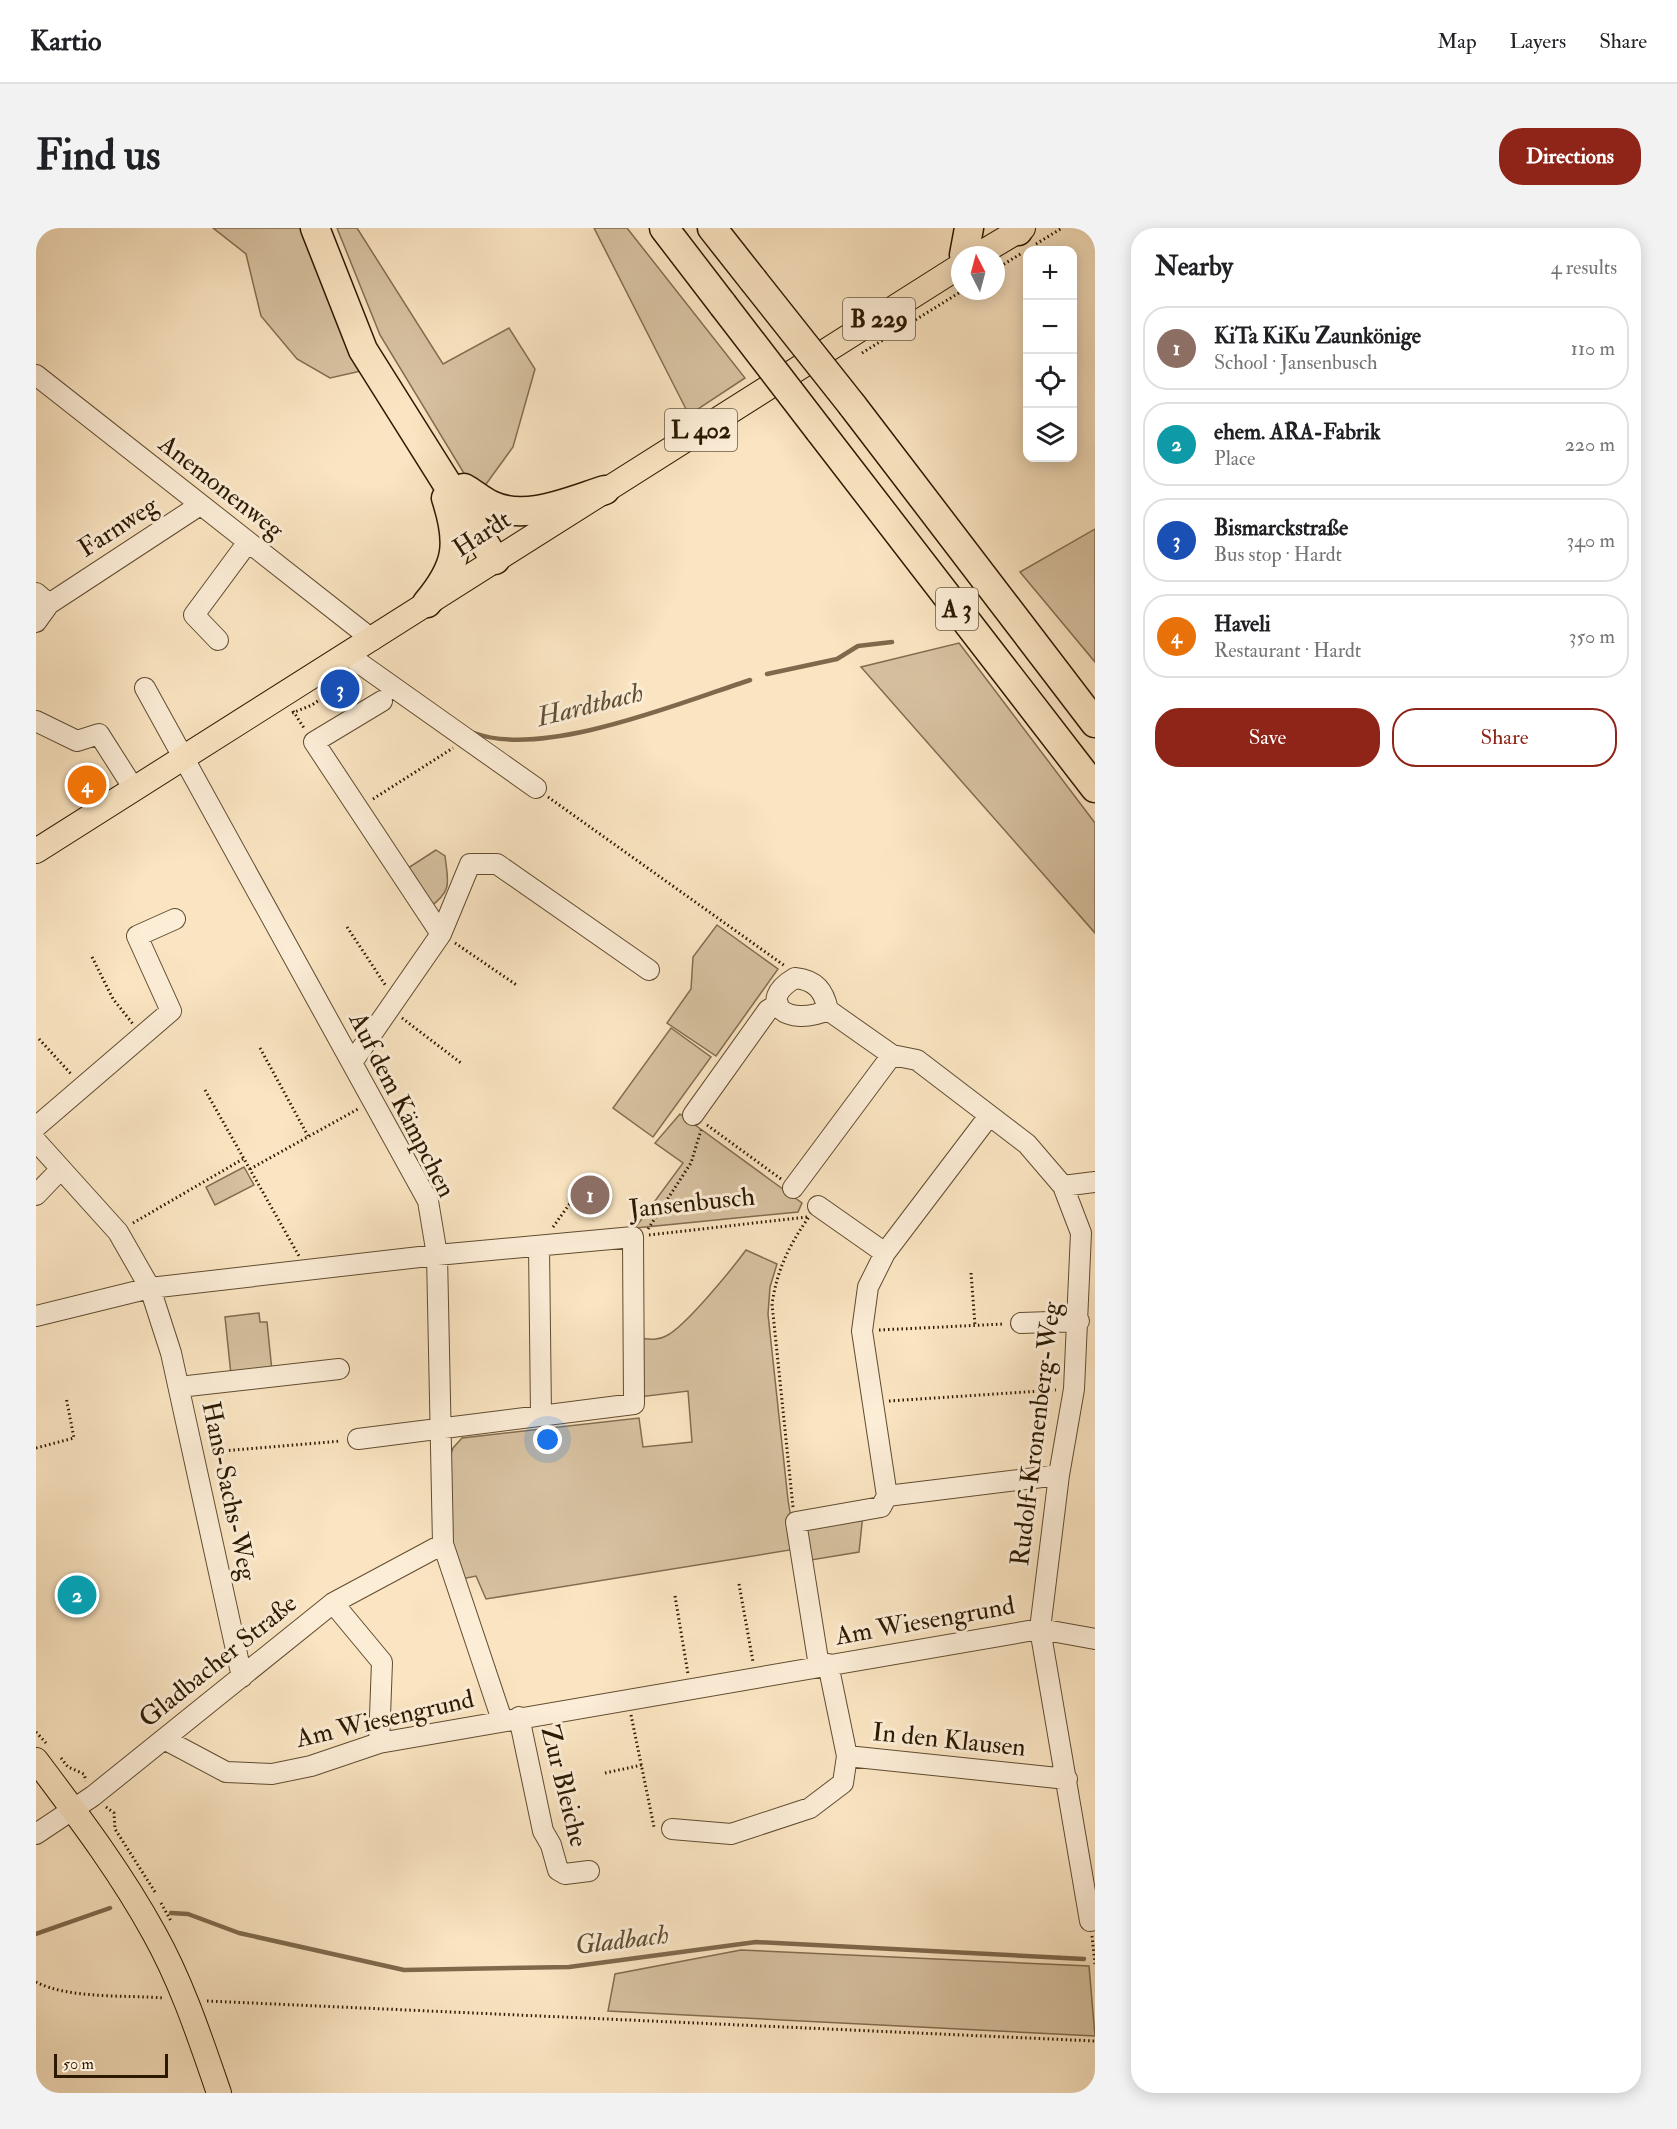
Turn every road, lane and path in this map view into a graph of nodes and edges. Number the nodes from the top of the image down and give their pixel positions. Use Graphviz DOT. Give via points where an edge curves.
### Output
graph roads {
  1 [pos="315,228"];
  2 [pos="326,228"];
  3 [pos="664,228"];
  4 [pos="712,228"];
  5 [pos="969,228"];
  6 [pos="1018,229"];
  7 [pos="966,246"];
  8 [pos="992,246"];
  9 [pos="951,272"];
  10 [pos="797,371"];
  11 [pos="36,375"];
  12 [pos="437,470"];
  13 [pos="464,488"];
  14 [pos="605,489"];
  15 [pos="200,505"];
  16 [pos="248,542"];
  17 [pos="501,556"];
  18 [pos="43,599"];
  19 [pos="427,603"];
  20 [pos="36,622"];
  21 [pos="374,639"];
  22 [pos="218,640"];
  23 [pos="348,655"];
  24 [pos="145,688"];
  25 [pos="283,697"];
  26 [pos="382,701"];
  27 [pos="36,721"];
  28 [pos="1095,723"];
  29 [pos="468,740"];
  30 [pos="314,742"];
  31 [pos="181,758"];
  32 [pos="536,788"];
  33 [pos="1095,788"];
  34 [pos="134,789"];
  35 [pos="358,808"];
  36 [pos="36,851"];
  37 [pos="175,919"];
  38 [pos="347,927"];
  39 [pos="441,934"];
  40 [pos="92,957"];
  41 [pos="649,970"];
  42 [pos="795,978"];
  43 [pos="518,986"];
  44 [pos="392,1004"];
  45 [pos="778,1004"];
  46 [pos="828,1010"];
  47 [pos="142,1035"];
  48 [pos="39,1039"];
  49 [pos="260,1048"];
  50 [pos="892,1055"];
  51 [pos="352,1061"];
  52 [pos="461,1063"];
  53 [pos="81,1085"];
  54 [pos="205,1090"];
  55 [pos="374,1100"];
  56 [pos="693,1115"];
  57 [pos="989,1116"];
  58 [pos="36,1127"];
  59 [pos="308,1137"];
  60 [pos="36,1141"];
  61 [pos="243,1159"];
  62 [pos="250,1169"];
  63 [pos="60,1170"];
  64 [pos="1095,1182"];
  65 [pos="1063,1185"];
  66 [pos="793,1188"];
  67 [pos="36,1195"];
  68 [pos="576,1196"];
  69 [pos="814,1211"];
  70 [pos="118,1233"];
  71 [pos="638,1236"];
  72 [pos="539,1246"];
  73 [pos="885,1253"];
  74 [pos="437,1255"];
  75 [pos="309,1272"];
  76 [pos="971,1273"];
  77 [pos="150,1288"];
  78 [pos="36,1316"];
  79 [pos="1079,1321"];
  80 [pos="1021,1323"];
  81 [pos="975,1325"];
  82 [pos="862,1331"];
  83 [pos="339,1369"];
  84 [pos="179,1387"];
  85 [pos="1074,1389"];
  86 [pos="66,1397"];
  87 [pos="872,1402"];
  88 [pos="541,1415"];
  89 [pos="442,1427"];
  90 [pos="358,1439"];
  91 [pos="42,1446"];
  92 [pos="36,1448"];
  93 [pos="44,1453"];
  94 [pos="194,1454"];
  95 [pos="1059,1475"];
  96 [pos="887,1496"];
  97 [pos="796,1522"];
  98 [pos="443,1544"];
  99 [pos="739,1584"];
  100 [pos="675,1596"];
  101 [pos="333,1603"];
  102 [pos="1040,1629"];
  103 [pos="1095,1639"];
  104 [pos="824,1665"];
  105 [pos="242,1677"];
  106 [pos="755,1677"];
  107 [pos="691,1689"];
  108 [pos="626,1699"];
  109 [pos="510,1719"];
  110 [pos="36,1732"];
  111 [pos="164,1739"];
  112 [pos="379,1743"];
  113 [pos="44,1755"];
  114 [pos="847,1756"];
  115 [pos="60,1758"];
  116 [pos="642,1764"];
  117 [pos="605,1773"];
  118 [pos="1067,1779"];
  119 [pos="83,1803"];
  120 [pos="672,1829"];
  121 [pos="36,1834"];
  122 [pos="1086,1841"];
  123 [pos="589,1870"];
  124 [pos="1093,1921"];
  125 [pos="1095,1964"];
  126 [pos="36,1982"];
  127 [pos="187,2000"];
  128 [pos="227,2001"];
  129 [pos="1095,2041"];
  130 [pos="219,2093"];
  1 -- 12 [label="highway" via="363,350"];
  2 -- 13 [label="highway" via="369,338"];
  3 -- 33 [label="highway, A 3, bridge"];
  4 -- 28 [label="highway, A 3, bridge"];
  5 -- 7 [label="highway"];
  6 -- 8 [label="main road"];
  9 -- 10 [label="main road, Hardt / B 229"];
  10 -- 14 [label="main road, Hardt / L 402"];
  11 -- 15 [label="street, Anemonenweg"];
  12 -- 17 [label="highway"];
  12 -- 19 [label="highway" via="451,513 454,551 447,579"];
  13 -- 14 [label="highway" via="493,506 520,510 548,507"];
  13 -- 17 [label="highway"];
  14 -- 17 [label="main road, Hardt / L 402"];
  15 -- 16 [label="street, Anemonenweg"];
  15 -- 18 [label="street, Farnweg"];
  16 -- 21 [label="street, Anemonenweg"];
  16 -- 22 [label="street" via="194,615"];
  17 -- 19 [label="main road, Hardt / L 402"];
  18 -- 20 [label="street"];
  19 -- 21 [label="main road, Hardt / L 402"];
  21 -- 23 [label="main road, Hardt / L 402"];
  23 -- 25 [label="main road, Hardt / L 402"];
  23 -- 29 [label="street"];
  24 -- 31 [label="street, Auf dem Kämpchen"];
  25 -- 30 [label="path"];
  25 -- 31 [label="main road, Hardt / L 402"];
  26 -- 30 [label="street"];
  27 -- 34 [label="street" via="77,741 99,735"];
  29 -- 32 [label="street"];
  29 -- 35 [label="path"];
  30 -- 35 [label="street"];
  31 -- 34 [label="main road, Hardt / L 402"];
  31 -- 51 [label="street, Auf dem Kämpchen"];
  32 -- 42 [label="path" via="792,971"];
  34 -- 36 [label="main road, Hardt / L 402"];
  35 -- 39 [label="street"];
  37 -- 47 [label="street" via="137,936 171,1011"];
  38 -- 44 [label="path"];
  39 -- 41 [label="street" via="470,864 497,864"];
  39 -- 43 [label="path"];
  39 -- 44 [label="street"];
  40 -- 47 [label="path" via="113,999"];
  42 -- 45 [label="street" via="779,993"];
  42 -- 46 [label="street, Rudolf-Kronenberg-Weg" via="807,980 821,990"];
  44 -- 51 [label="street"];
  44 -- 52 [label="path"];
  45 -- 46 [label="street" via="792,1018 806,1018"];
  45 -- 56 [label="street" via="768,1010"];
  46 -- 50 [label="street, Rudolf-Kronenberg-Weg"];
  47 -- 53 [label="street"];
  48 -- 53 [label="path"];
  49 -- 59 [label="path"];
  50 -- 57 [label="street, Rudolf-Kronenberg-Weg" via="917,1060"];
  50 -- 66 [label="street"];
  51 -- 55 [label="street, Auf dem Kämpchen"];
  53 -- 58 [label="street"];
  54 -- 61 [label="path"];
  55 -- 59 [label="path"];
  55 -- 74 [label="street, Auf dem Kämpchen" via="428,1201"];
  57 -- 65 [label="street, Rudolf-Kronenberg-Weg" via="1027,1144"];
  57 -- 73 [label="street"];
  59 -- 62 [label="path"];
  60 -- 63 [label="street, Hans-Sachs-Weg"];
  61 -- 62 [label="path"];
  61 -- 70 [label="path"];
  62 -- 75 [label="path"];
  63 -- 67 [label="street"];
  63 -- 70 [label="street, Hans-Sachs-Weg"];
  64 -- 65 [label="street"];
  65 -- 79 [label="street, Rudolf-Kronenberg-Weg" via="1082,1233"];
  66 -- 71 [label="path" via="704,1123 691,1163"];
  68 -- 72 [label="path"];
  69 -- 71 [label="path, Jansenbusch"];
  69 -- 73 [label="street"];
  69 -- 97 [label="path" via="785,1255 777,1273 772,1304"];
  70 -- 77 [label="street, Hans-Sachs-Weg"];
  71 -- 72 [label="street, Jansenbusch"];
  71 -- 88 [label="street" via="634,1404"];
  72 -- 74 [label="street, Jansenbusch"];
  72 -- 88 [label="street"];
  73 -- 82 [label="street" via="868,1287"];
  74 -- 75 [label="street, Jansenbusch"];
  74 -- 89 [label="street, Auf dem Kämpchen"];
  75 -- 77 [label="street, Jansenbusch"];
  76 -- 81 [label="path"];
  77 -- 78 [label="street, Jansenbusch"];
  77 -- 84 [label="street, Hans-Sachs-Weg"];
  79 -- 80 [label="street"];
  79 -- 85 [label="street, Rudolf-Kronenberg-Weg"];
  80 -- 81 [label="path"];
  81 -- 82 [label="path"];
  82 -- 87 [label="street"];
  83 -- 84 [label="street, Hans-Sachs-Weg"];
  84 -- 94 [label="street, Hans-Sachs-Weg"];
  85 -- 87 [label="path"];
  85 -- 95 [label="street, Rudolf-Kronenberg-Weg"];
  86 -- 91 [label="path" via="74,1438"];
  87 -- 96 [label="street"];
  88 -- 89 [label="street"];
  89 -- 90 [label="street"];
  89 -- 98 [label="street, Auf dem Kämpchen"];
  90 -- 94 [label="path"];
  91 -- 92 [label="path"];
  91 -- 93 [label="path"];
  94 -- 105 [label="street, Hans-Sachs-Weg"];
  95 -- 96 [label="street"];
  95 -- 102 [label="street, Rudolf-Kronenberg-Weg"];
  96 -- 97 [label="street" via="881,1507"];
  97 -- 104 [label="street, Am Wiesengrund"];
  98 -- 101 [label="street, Gladbacher Straße"];
  98 -- 109 [label="street, Auf dem Kämpchen"];
  99 -- 106 [label="path"];
  100 -- 107 [label="path"];
  101 -- 105 [label="street, Gladbacher Straße"];
  101 -- 112 [label="street" via="382,1662"];
  102 -- 103 [label="street"];
  102 -- 104 [label="street, Am Wiesengrund"];
  102 -- 118 [label="street, Rudolf-Kronenberg-Weg"];
  104 -- 106 [label="street, Am Wiesengrund"];
  104 -- 114 [label="street, In den Klausen"];
  105 -- 111 [label="street, Gladbacher Straße"];
  106 -- 107 [label="street, Am Wiesengrund"];
  107 -- 108 [label="street, Am Wiesengrund"];
  108 -- 109 [label="street, Am Wiesengrund"];
  108 -- 116 [label="path"];
  109 -- 112 [label="street, Am Wiesengrund"];
  109 -- 123 [label="street, Zur Bleiche" via="558,1870 565,1874"];
  110 -- 113 [label="path"];
  111 -- 112 [label="street, Am Wiesengrund" via="226,1772 272,1774 311,1766"];
  111 -- 119 [label="street, Gladbacher Straße"];
  113 -- 119 [label="main road"];
  114 -- 118 [label="street, In den Klausen"];
  114 -- 120 [label="street" via="843,1783 810,1808 731,1834"];
  115 -- 119 [label="path" via="68,1767 84,1774"];
  116 -- 117 [label="path"];
  116 -- 120 [label="path" via="654,1827"];
  118 -- 122 [label="street, Rudolf-Kronenberg-Weg"];
  119 -- 121 [label="street, Gladbacher Straße"];
  119 -- 127 [label="main road" via="98,1842 154,1933"];
  122 -- 124 [label="street, Rudolf-Kronenberg-Weg"];
  124 -- 125 [label="path"];
  126 -- 127 [label="path" via="87,1993"];
  127 -- 130 [label="main road"];
  128 -- 129 [label="path"];
}
